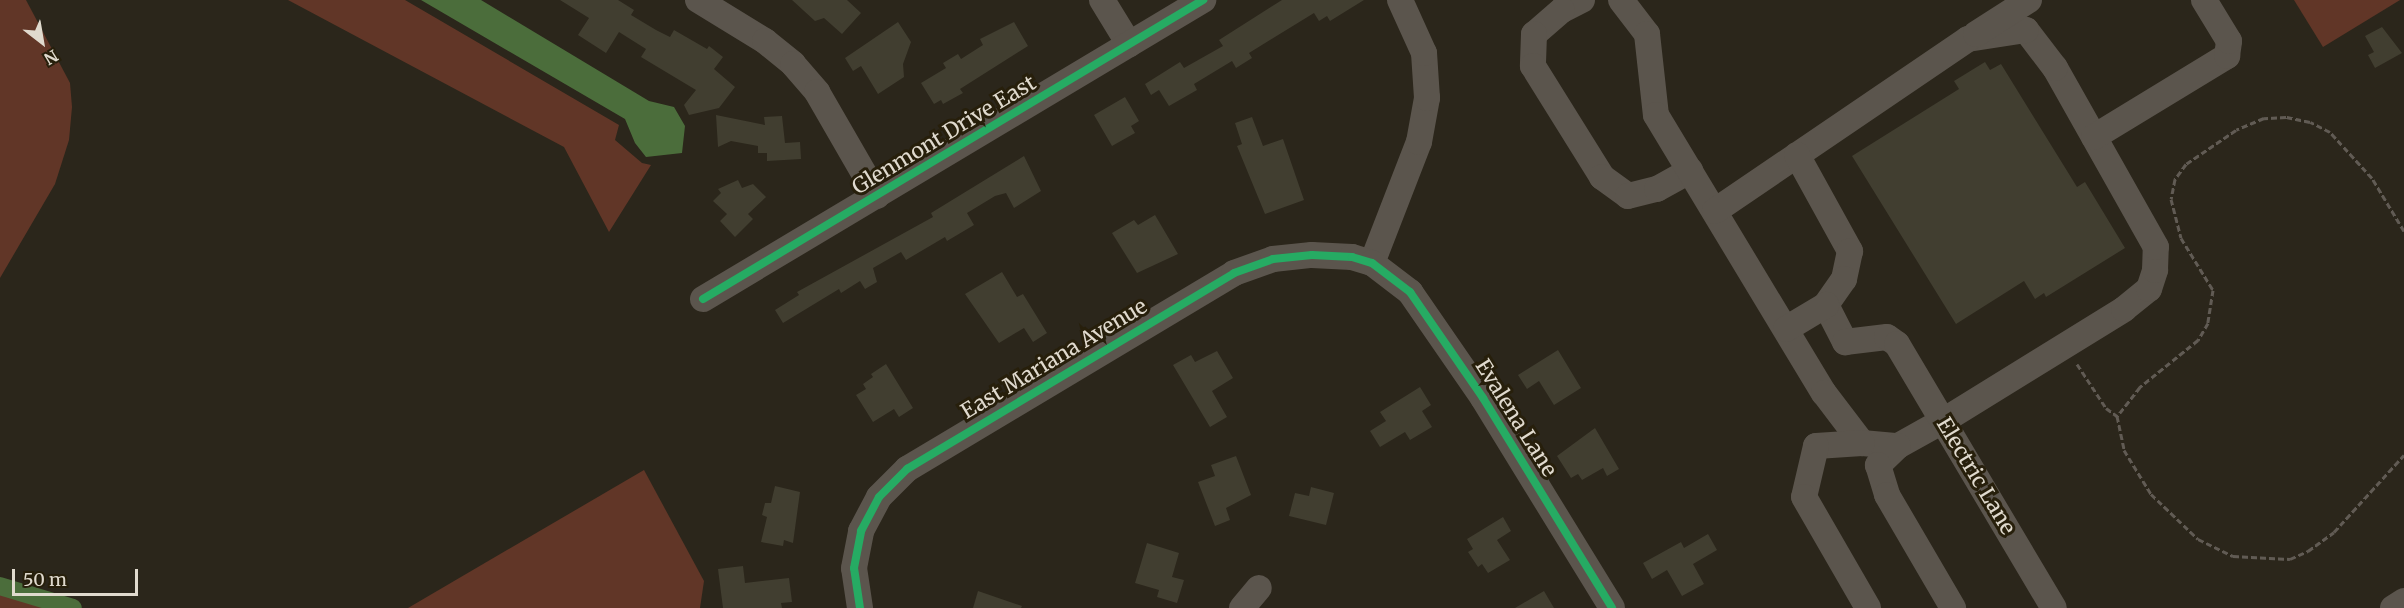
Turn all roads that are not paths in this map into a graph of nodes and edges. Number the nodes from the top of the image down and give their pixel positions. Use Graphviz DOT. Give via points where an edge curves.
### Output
graph roads {
  1 [pos="698,0"];
  2 [pos="1102,0"];
  3 [pos="1203,0"];
  4 [pos="1400,0"];
  5 [pos="1582,0"];
  6 [pos="1621,0"];
  7 [pos="2029,0"];
  8 [pos="2204,0"];
  9 [pos="1968,39"];
  10 [pos="1129,44"];
  11 [pos="2094,137"];
  12 [pos="1797,155"];
  13 [pos="1690,171"];
  14 [pos="877,196"];
  15 [pos="1715,211"];
  16 [pos="1372,263"];
  17 [pos="703,299"];
  18 [pos="1826,304"];
  19 [pos="1786,329"];
  20 [pos="1943,421"];
  21 [pos="1862,443"];
  22 [pos="1898,446"];
  23 [pos="1259,588"];
  24 [pos="2404,601"];
  25 [pos="860,608"];
  26 [pos="1242,608"];
  27 [pos="1612,608"];
  28 [pos="1868,608"];
  29 [pos="1953,608"];
  30 [pos="2054,608"];
  31 [pos="2393,608"];
  1 -- 14 [label="street" via="765,41 793,64 817,92"];
  2 -- 10 [label="street"];
  3 -- 10 [label="street, Glenmont Drive East"];
  4 -- 16 [label="street" via="1418,32 1424,53 1425,121"];
  5 -- 13 [label="street" via="1562,10 1534,34 1533,66 1602,177 1628,196 1657,189"];
  6 -- 13 [label="street" via="1647,34 1656,115"];
  7 -- 9 [label="street"];
  8 -- 11 [label="street" via="2229,41 2227,56"];
  9 -- 11 [label="street" via="2026,30 2055,68"];
  9 -- 12 [label="street"];
  10 -- 14 [label="street, Glenmont Drive East"];
  11 -- 20 [label="street" via="2156,247 2149,289"];
  12 -- 15 [label="street"];
  12 -- 18 [label="street" via="1850,250 1844,279"];
  13 -- 15 [label="street"];
  14 -- 17 [label="street, Glenmont Drive East"];
  15 -- 19 [label="street"];
  16 -- 25 [label="street, East Mariana Avenue" via="1332,255 1293,256 1234,273 907,469 879,497 861,531 854,568"];
  16 -- 27 [label="street, Evalena Lane" via="1396,278 1438,328"];
  18 -- 19 [label="street"];
  18 -- 20 [label="street, Electric Lane" via="1845,342 1887,337 1897,344"];
  19 -- 21 [label="street" via="1824,393"];
  20 -- 22 [label="street"];
  20 -- 30 [label="street, Electric Lane"];
  21 -- 22 [label="street"];
  21 -- 28 [label="street" via="1816,446 1804,497"];
  22 -- 29 [label="street" via="1878,465 1887,495"];
  23 -- 26 [label="street"];
  24 -- 31 [label="street"];
}
